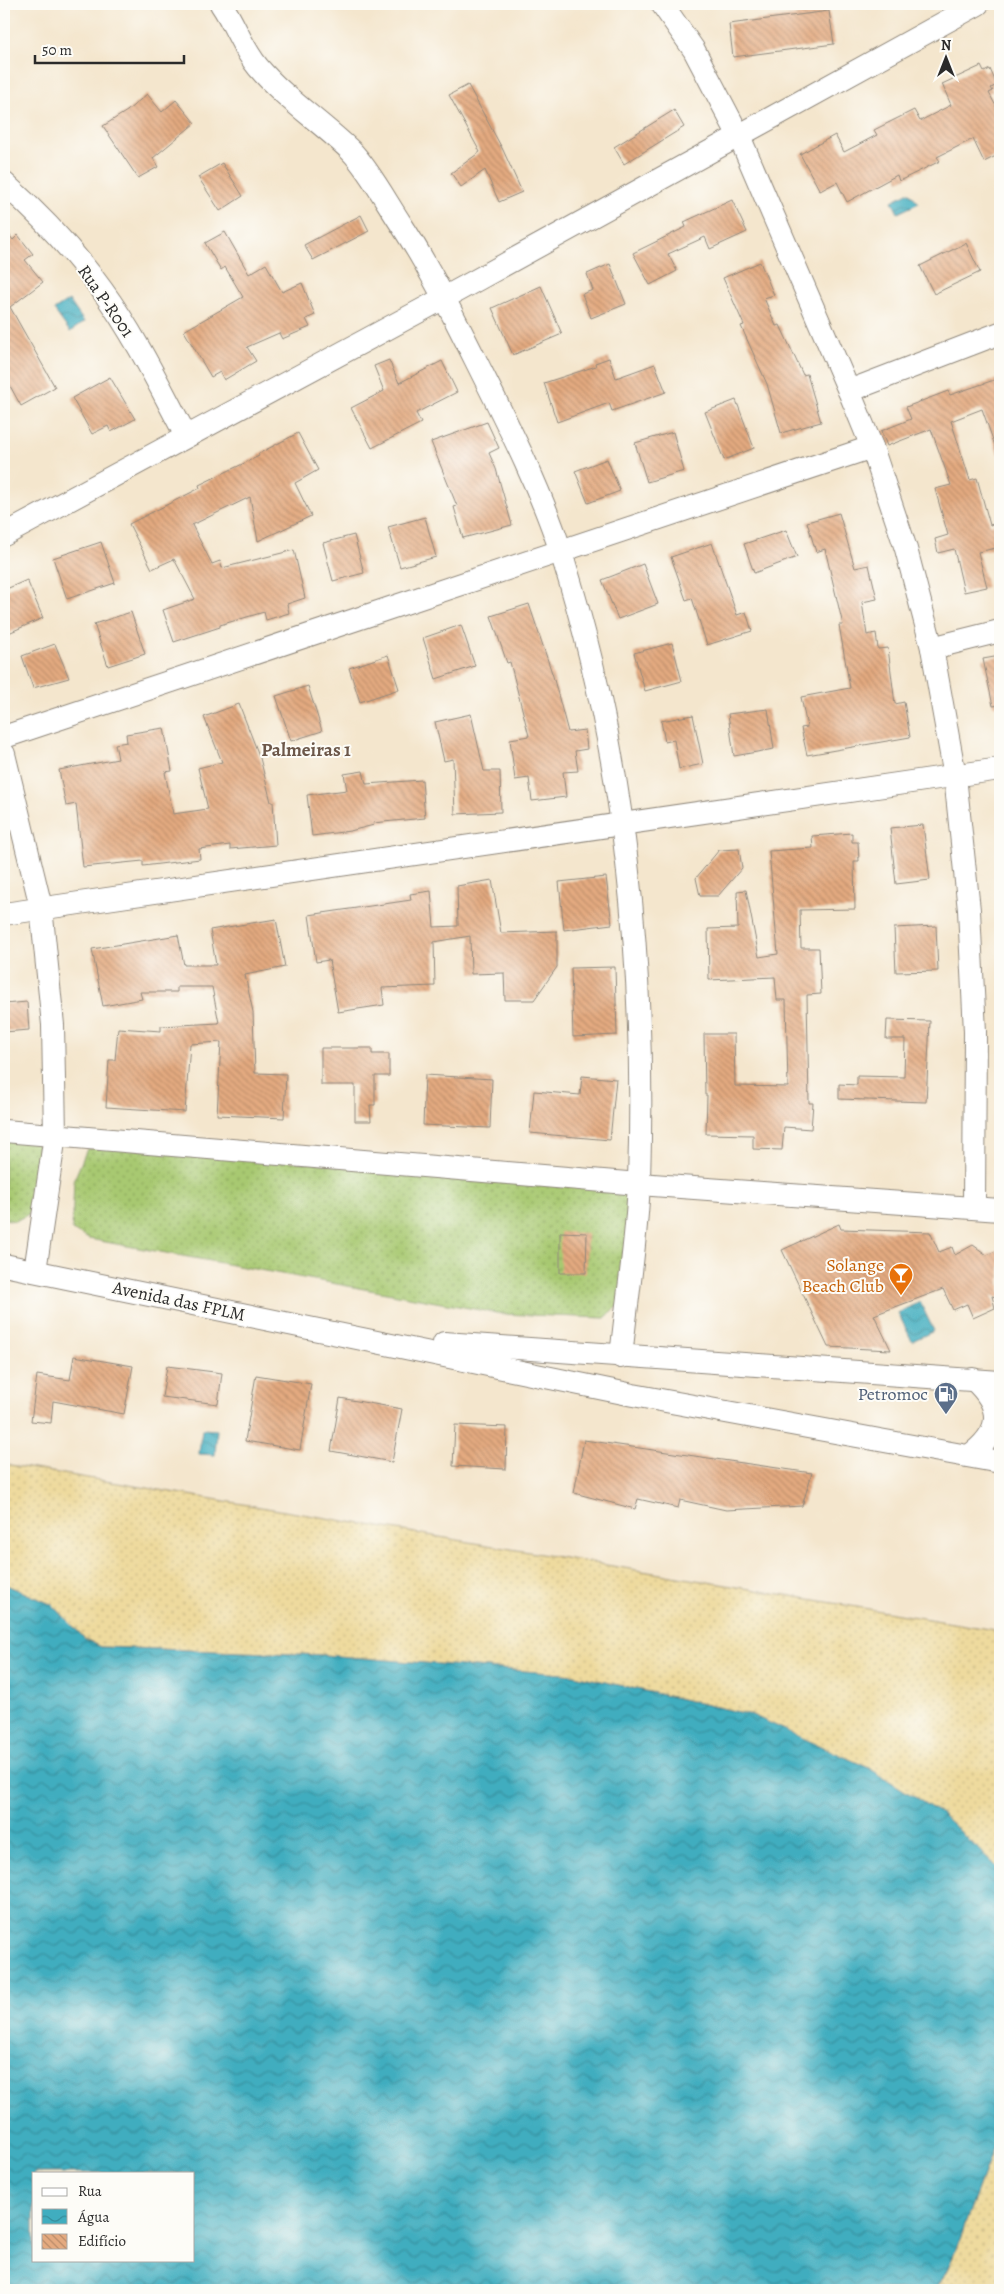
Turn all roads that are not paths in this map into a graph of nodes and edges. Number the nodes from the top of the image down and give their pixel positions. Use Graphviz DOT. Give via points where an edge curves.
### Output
graph roads {
  1 [pos="221,4"];
  2 [pos="662,4"];
  3 [pos="978,4"];
  4 [pos="739,136"];
  5 [pos="4,183"];
  6 [pos="444,298"];
  7 [pos="1000,333"];
  8 [pos="849,391"];
  9 [pos="186,436"];
  10 [pos="872,447"];
  11 [pos="4,535"];
  12 [pos="561,553"];
  13 [pos="1000,631"];
  14 [pos="932,648"];
  15 [pos="4,737"];
  16 [pos="4,754"];
  17 [pos="1000,769"];
  18 [pos="955,776"];
  19 [pos="624,823"];
  20 [pos="41,907"];
  21 [pos="4,914"];
  22 [pos="4,1131"];
  23 [pos="55,1135"];
  24 [pos="639,1184"];
  25 [pos="974,1207"];
  26 [pos="1000,1210"];
  27 [pos="4,1265"];
  28 [pos="35,1271"];
  29 [pos="354,1336"];
  30 [pos="621,1357"];
  31 [pos="973,1379"];
  32 [pos="1000,1382"];
  33 [pos="969,1456"];
  34 [pos="1000,1462"];
  1 -- 6 [label="street" via="241,44 271,82 354,154 403,227"];
  2 -- 4 [label="street" via="694,50"];
  3 -- 4 [label="street"];
  4 -- 6 [label="street"];
  4 -- 8 [label="street"];
  5 -- 9 [label="street, Rua P-R001" via="61,239 103,291"];
  6 -- 9 [label="street"];
  6 -- 12 [label="street" via="517,441"];
  7 -- 8 [label="street"];
  8 -- 10 [label="street"];
  9 -- 11 [label="street"];
  10 -- 12 [label="street"];
  10 -- 14 [label="street" via="906,549"];
  12 -- 15 [label="street"];
  12 -- 19 [label="street" via="604,712"];
  13 -- 14 [label="street"];
  14 -- 18 [label="street"];
  16 -- 20 [label="street"];
  17 -- 18 [label="street"];
  18 -- 19 [label="street"];
  18 -- 25 [label="street" via="969,910 975,1032"];
  19 -- 20 [label="street"];
  19 -- 24 [label="street" via="640,1024"];
  20 -- 21 [label="street"];
  20 -- 23 [label="street" via="53,1025"];
  22 -- 23 [label="street"];
  23 -- 24 [label="street"];
  23 -- 28 [label="street"];
  24 -- 25 [label="street"];
  24 -- 30 [label="street"];
  25 -- 26 [label="street"];
  27 -- 28 [label="street, Avenida das FPLM"];
  28 -- 29 [label="street, Avenida das FPLM"];
  29 -- 30 [label="street"];
  29 -- 33 [label="street" via="633,1395"];
  30 -- 31 [label="street"];
  31 -- 32 [label="street"];
  31 -- 33 [label="street" via="990,1399 995,1423 986,1444"];
  33 -- 34 [label="street"];
}
